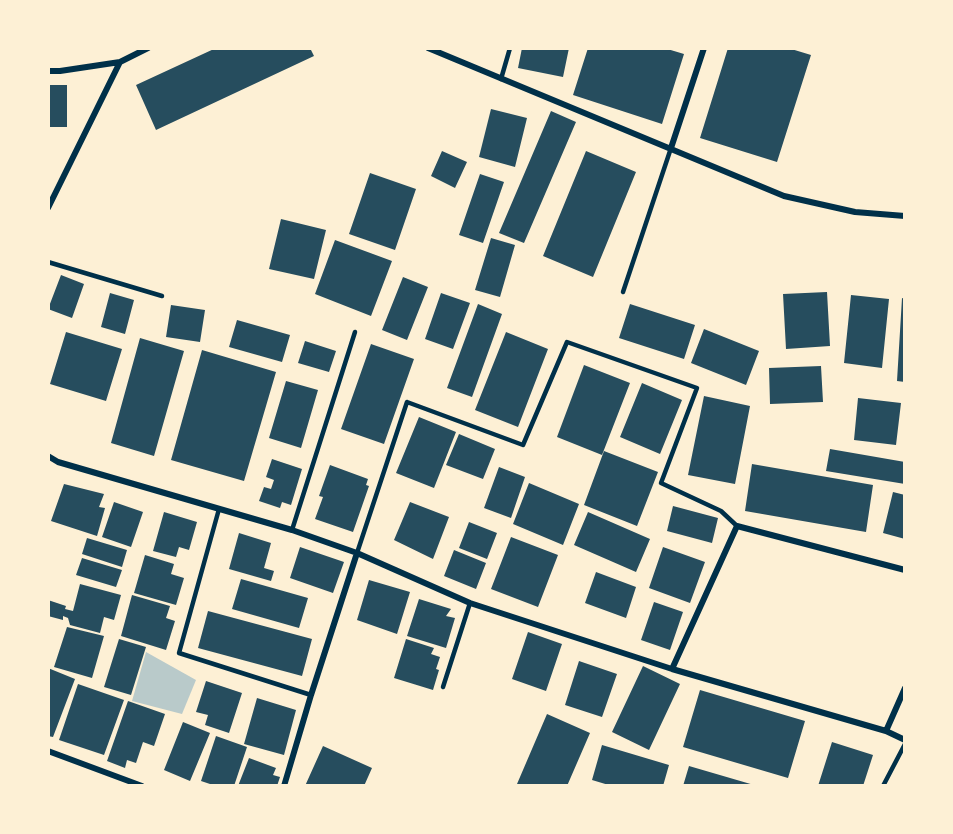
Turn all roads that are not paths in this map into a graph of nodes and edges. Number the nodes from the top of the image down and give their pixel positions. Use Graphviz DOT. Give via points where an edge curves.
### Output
graph roads {
  1 [pos="148,48"];
  2 [pos="428,48"];
  3 [pos="510,48"];
  4 [pos="704,48"];
  5 [pos="120,62"];
  6 [pos="48,71"];
  7 [pos="501,79"];
  8 [pos="672,148"];
  9 [pos="48,208"];
  10 [pos="905,216"];
  11 [pos="48,262"];
  12 [pos="623,292"];
  13 [pos="162,296"];
  14 [pos="356,332"];
  15 [pos="48,456"];
  16 [pos="219,509"];
  17 [pos="737,526"];
  18 [pos="292,530"];
  19 [pos="357,553"];
  20 [pos="905,570"];
  21 [pos="470,603"];
  22 [pos="672,669"];
  23 [pos="443,687"];
  24 [pos="905,688"];
  25 [pos="311,695"];
  26 [pos="886,731"];
  27 [pos="905,740"];
  28 [pos="905,744"];
  29 [pos="48,751"];
  30 [pos="142,786"];
  31 [pos="284,786"];
  32 [pos="883,786"];
  1 -- 5 [label="street"];
  2 -- 7 [label="street"];
  3 -- 7 [label="lane"];
  4 -- 8 [label="street"];
  5 -- 6 [label="street"];
  5 -- 9 [label="street"];
  7 -- 8 [label="street"];
  8 -- 10 [label="street" via="784,196 855,212"];
  8 -- 12 [label="lane"];
  11 -- 13 [label="lane"];
  14 -- 18 [label="lane"];
  15 -- 16 [label="street"];
  16 -- 18 [label="street"];
  16 -- 25 [label="lane" via="179,653"];
  17 -- 19 [label="lane" via="721,511 660,483 697,388 567,342 523,446 407,402"];
  17 -- 20 [label="street"];
  17 -- 22 [label="street"];
  18 -- 19 [label="street"];
  19 -- 21 [label="street"];
  19 -- 25 [label="street"];
  21 -- 22 [label="street"];
  21 -- 23 [label="lane"];
  22 -- 26 [label="street"];
  24 -- 26 [label="street"];
  25 -- 31 [label="street"];
  26 -- 27 [label="street"];
  28 -- 32 [label="lane"];
  29 -- 30 [label="street"];
}
